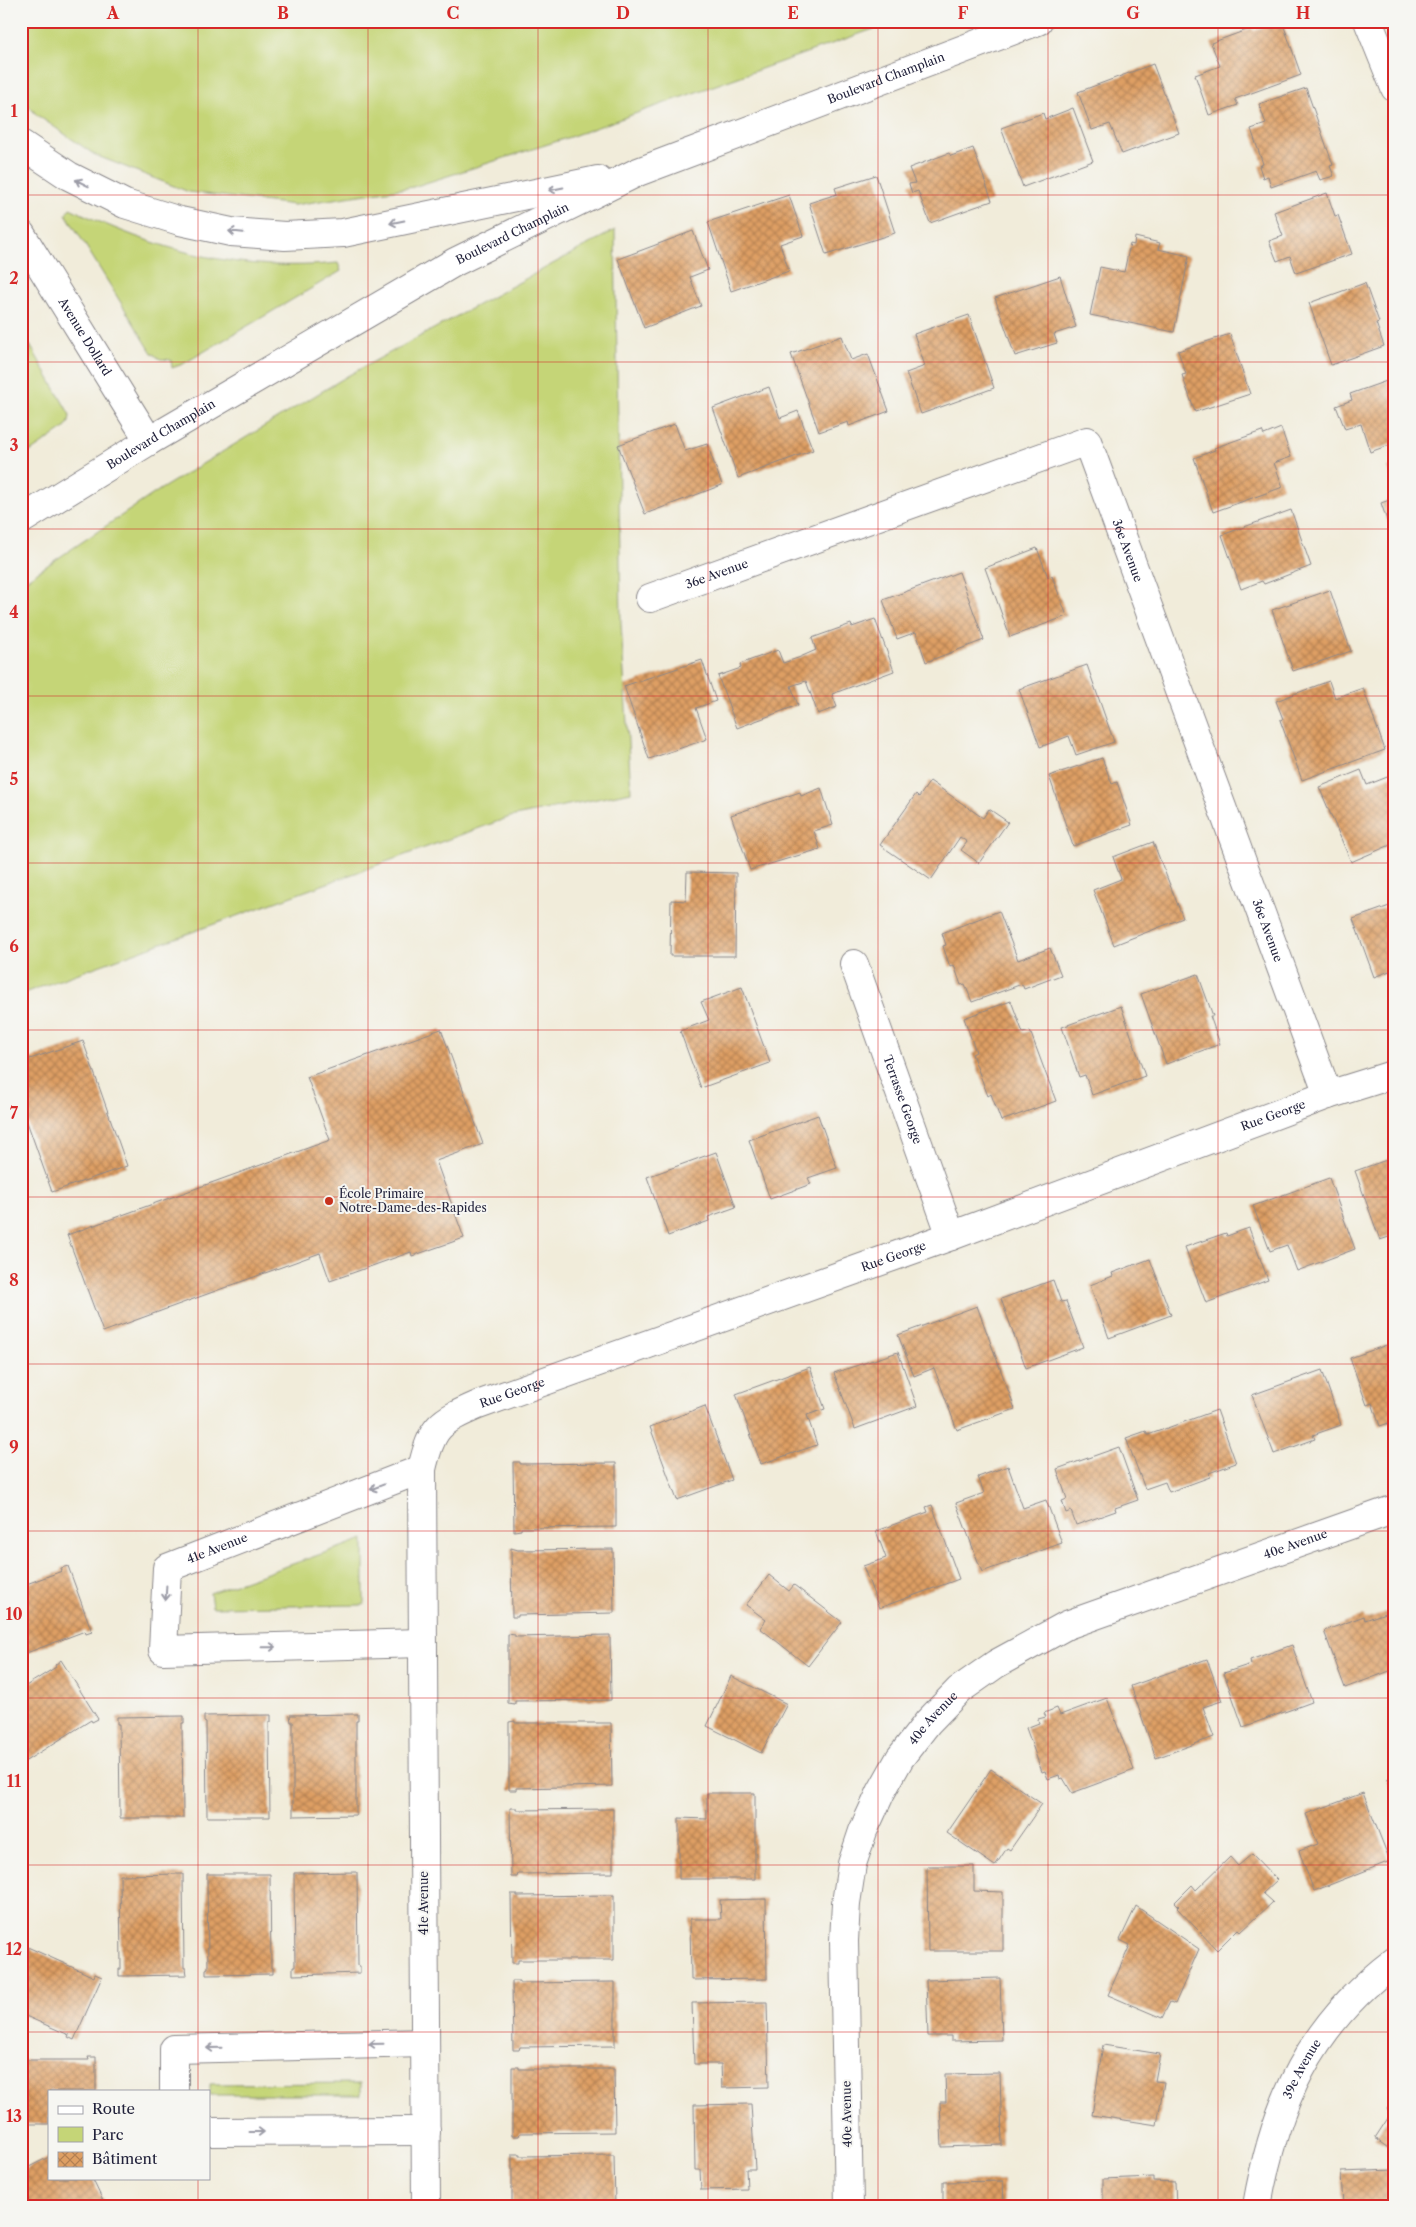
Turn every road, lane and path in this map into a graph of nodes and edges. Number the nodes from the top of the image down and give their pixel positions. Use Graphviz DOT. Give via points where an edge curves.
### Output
graph roads {
  1 [pos="1038,21"];
  2 [pos="1368,21"];
  3 [pos="1395,88"];
  4 [pos="21,144"];
  5 [pos="638,172"];
  6 [pos="21,234"];
  7 [pos="148,441"];
  8 [pos="21,520"];
  9 [pos="650,598"];
  10 [pos="854,964"];
  11 [pos="1395,1074"];
  12 [pos="1328,1095"];
  13 [pos="951,1236"];
  14 [pos="422,1469"];
  15 [pos="1395,1509"];
  16 [pos="422,1643"];
  17 [pos="1395,1961"];
  18 [pos="425,2043"];
  19 [pos="174,2090"];
  20 [pos="426,2131"];
  21 [pos="210,2132"];
  22 [pos="426,2206"];
  23 [pos="849,2206"];
  24 [pos="1257,2206"];
  1 -- 5 [label="street, Boulevard Champlain"];
  2 -- 3 [label="street"];
  5 -- 4 [label="street, one-way" via="343,233 285,236 231,232 125,204 69,176"];
  5 -- 7 [label="street, Boulevard Champlain" via="455,262"];
  6 -- 7 [label="street, Avenue Dollard"];
  7 -- 8 [label="street, Boulevard Champlain"];
  9 -- 12 [label="street, 36e Avenue" via="1087,441"];
  10 -- 13 [label="street, Terrasse George"];
  11 -- 12 [label="street, Rue George"];
  12 -- 13 [label="street, Rue George"];
  13 -- 14 [label="street, Rue George" via="450,1418 437,1428 428,1443"];
  14 -- 16 [label="street, 41e Avenue"];
  14 -- 16 [label="street, 41e Avenue, one-way" via="167,1568 164,1650"];
  15 -- 23 [label="street, 40e Avenue" via="1067,1625 959,1690 928,1722 900,1758 881,1792 864,1831 846,1903"];
  16 -- 18 [label="street, 41e Avenue"];
  17 -- 24 [label="street, 39e Avenue" via="1350,1998 1310,2052 1293,2084 1269,2148"];
  18 -- 19 [label="street, one-way" via="174,2049"];
  18 -- 20 [label="street, 41e Avenue"];
  21 -- 20 [label="street, one-way"];
  20 -- 22 [label="street, 41e Avenue"];
}
